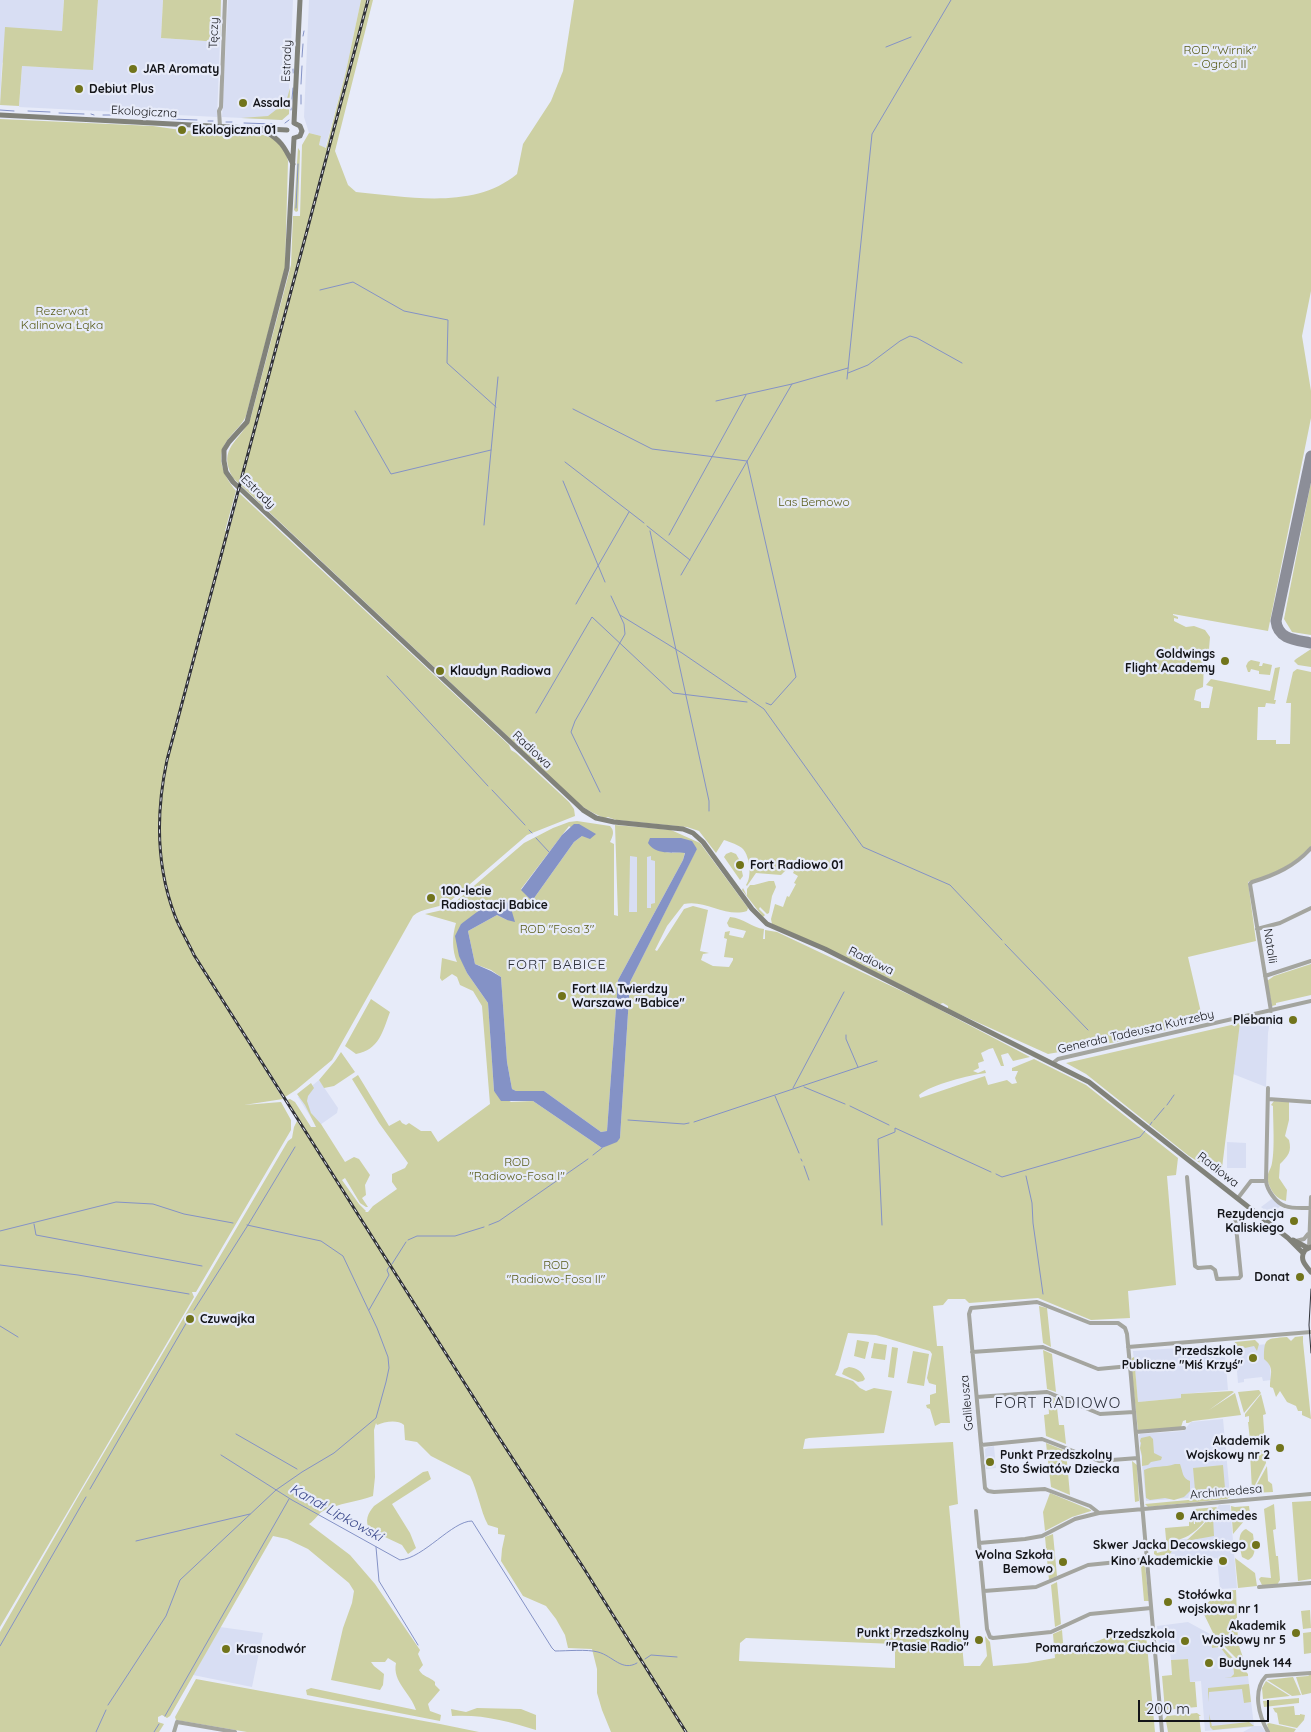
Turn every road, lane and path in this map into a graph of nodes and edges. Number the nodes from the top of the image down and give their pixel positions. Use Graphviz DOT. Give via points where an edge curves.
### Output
graph roads {
  1 [pos="225,0"];
  2 [pos="300,0"];
  3 [pos="0,114"];
  4 [pos="294,123"];
  5 [pos="220,126"];
  6 [pos="261,129"];
  7 [pos="287,130"];
  8 [pos="294,138"];
  9 [pos="293,165"];
  10 [pos="466,702"];
  11 [pos="1311,848"];
  12 [pos="1311,908"];
  13 [pos="1257,929"];
  14 [pos="1311,962"];
  15 [pos="1265,976"];
  16 [pos="1311,1001"];
  17 [pos="1271,1011"];
  18 [pos="1053,1063"];
  19 [pos="1268,1088"];
  20 [pos="1268,1099"];
  21 [pos="1311,1102"];
  22 [pos="1187,1177"];
  23 [pos="1266,1181"];
  24 [pos="1311,1197"];
  25 [pos="1238,1198"];
  26 [pos="1310,1208"];
  27 [pos="1235,1217"];
  28 [pos="1308,1234"];
  29 [pos="1288,1238"];
  30 [pos="1296,1241"];
  31 [pos="1310,1246"];
  32 [pos="1303,1253"];
  33 [pos="1311,1272"];
  34 [pos="1311,1332"];
  35 [pos="1128,1347"];
  36 [pos="972,1352"];
  37 [pos="1130,1366"];
  38 [pos="977,1398"];
  39 [pos="1134,1412"];
  40 [pos="1184,1428"];
  41 [pos="1136,1432"];
  42 [pos="981,1445"];
  43 [pos="1138,1458"];
  44 [pos="1311,1494"];
  45 [pos="1143,1509"];
  46 [pos="976,1511"];
  47 [pos="1098,1513"];
  48 [pos="979,1543"];
  49 [pos="1147,1559"];
  50 [pos="1311,1583"];
  51 [pos="1259,1587"];
  52 [pos="984,1591"];
  53 [pos="1151,1608"];
  54 [pos="1311,1673"];
  55 [pos="174,1732"];
  56 [pos="235,1732"];
  57 [pos="1162,1732"];
  58 [pos="1268,1732"];
  1 -- 5 [label="street, Tęczy"];
  2 -- 4 [label="main road, Estrady"];
  3 -- 5 [label="main road, Ekologiczna"];
  4 -- 7 [label="main road"];
  4 -- 8 [label="main road" via="302,131"];
  5 -- 6 [label="main road, Ekologiczna"];
  6 -- 7 [label="main road, Ekologiczna"];
  6 -- 9 [label="main road" via="283,144"];
  7 -- 8 [label="main road"];
  8 -- 9 [label="main road, Estrady"];
  9 -- 10 [label="main road, Estrady" via="288,268 247,422 224,450 226,472 238,488"];
  10 -- 18 [label="main road, Radiowa" via="588,813 614,822 683,830 696,835 767,924 825,949"];
  11 -- 13 [label="street, Natalii" via="1290,866 1250,884"];
  12 -- 13 [label="street" via="1280,923"];
  13 -- 15 [label="street, Natalii"];
  14 -- 15 [label="street"];
  15 -- 17 [label="street, Natalii"];
  16 -- 17 [label="street, Generała Tadeusza Kutrzeby"];
  17 -- 18 [label="street, Generała Tadeusza Kutrzeby" via="1058,1059"];
  18 -- 25 [label="main road, Radiowa" via="1089,1082"];
  19 -- 20 [label="street"];
  20 -- 21 [label="street"];
  20 -- 23 [label="street"];
  22 -- 27 [label="street" via="1195,1266 1211,1267 1217,1279 1241,1276"];
  23 -- 25 [label="street" via="1251,1181"];
  23 -- 26 [label="street" via="1281,1204"];
  24 -- 26 [label="street"];
  25 -- 29 [label="main road, Radiowa"];
  26 -- 28 [label="street"];
  28 -- 30 [label="street"];
  28 -- 31 [label="street"];
  29 -- 30 [label="main road, Radiowa"];
  29 -- 32 [label="main road, Radiowa"];
  30 -- 31 [label="main road, Radiowa"];
  31 -- 32 [label="main road"];
  32 -- 33 [label="main road" via="1303,1263"];
  34 -- 35 [label="street"];
  35 -- 36 [label="street, Galileusza" via="1125,1328 1118,1323 1090,1323 1032,1302 971,1308"];
  35 -- 37 [label="street"];
  36 -- 37 [label="street" via="1043,1347 1098,1369"];
  36 -- 38 [label="street, Galileusza"];
  37 -- 39 [label="street"];
  38 -- 39 [label="street" via="1047,1392 1100,1414"];
  38 -- 42 [label="street, Galileusza"];
  39 -- 41 [label="street"];
  40 -- 41 [label="street"];
  41 -- 43 [label="street"];
  42 -- 43 [label="street" via="1042,1439 1099,1461"];
  42 -- 47 [label="street, Galileusza" via="986,1488 994,1492 1045,1488 1090,1506"];
  43 -- 45 [label="street"];
  44 -- 45 [label="street, Archimedesa"];
  45 -- 47 [label="street, Archimedesa"];
  45 -- 49 [label="street"];
  46 -- 48 [label="street"];
  47 -- 48 [label="street, Archimedesa" via="1075,1519 1042,1536"];
  48 -- 52 [label="street"];
  49 -- 52 [label="street" via="1088,1565 1036,1587"];
  49 -- 53 [label="street"];
  50 -- 51 [label="street"];
  52 -- 53 [label="street" via="987,1629 993,1638 1046,1633 1090,1614"];
  53 -- 57 [label="street"];
  54 -- 58 [label="street" via="1266,1676 1258,1694 1262,1721"];
  55 -- 56 [label="street" via="177,1722"];
}
